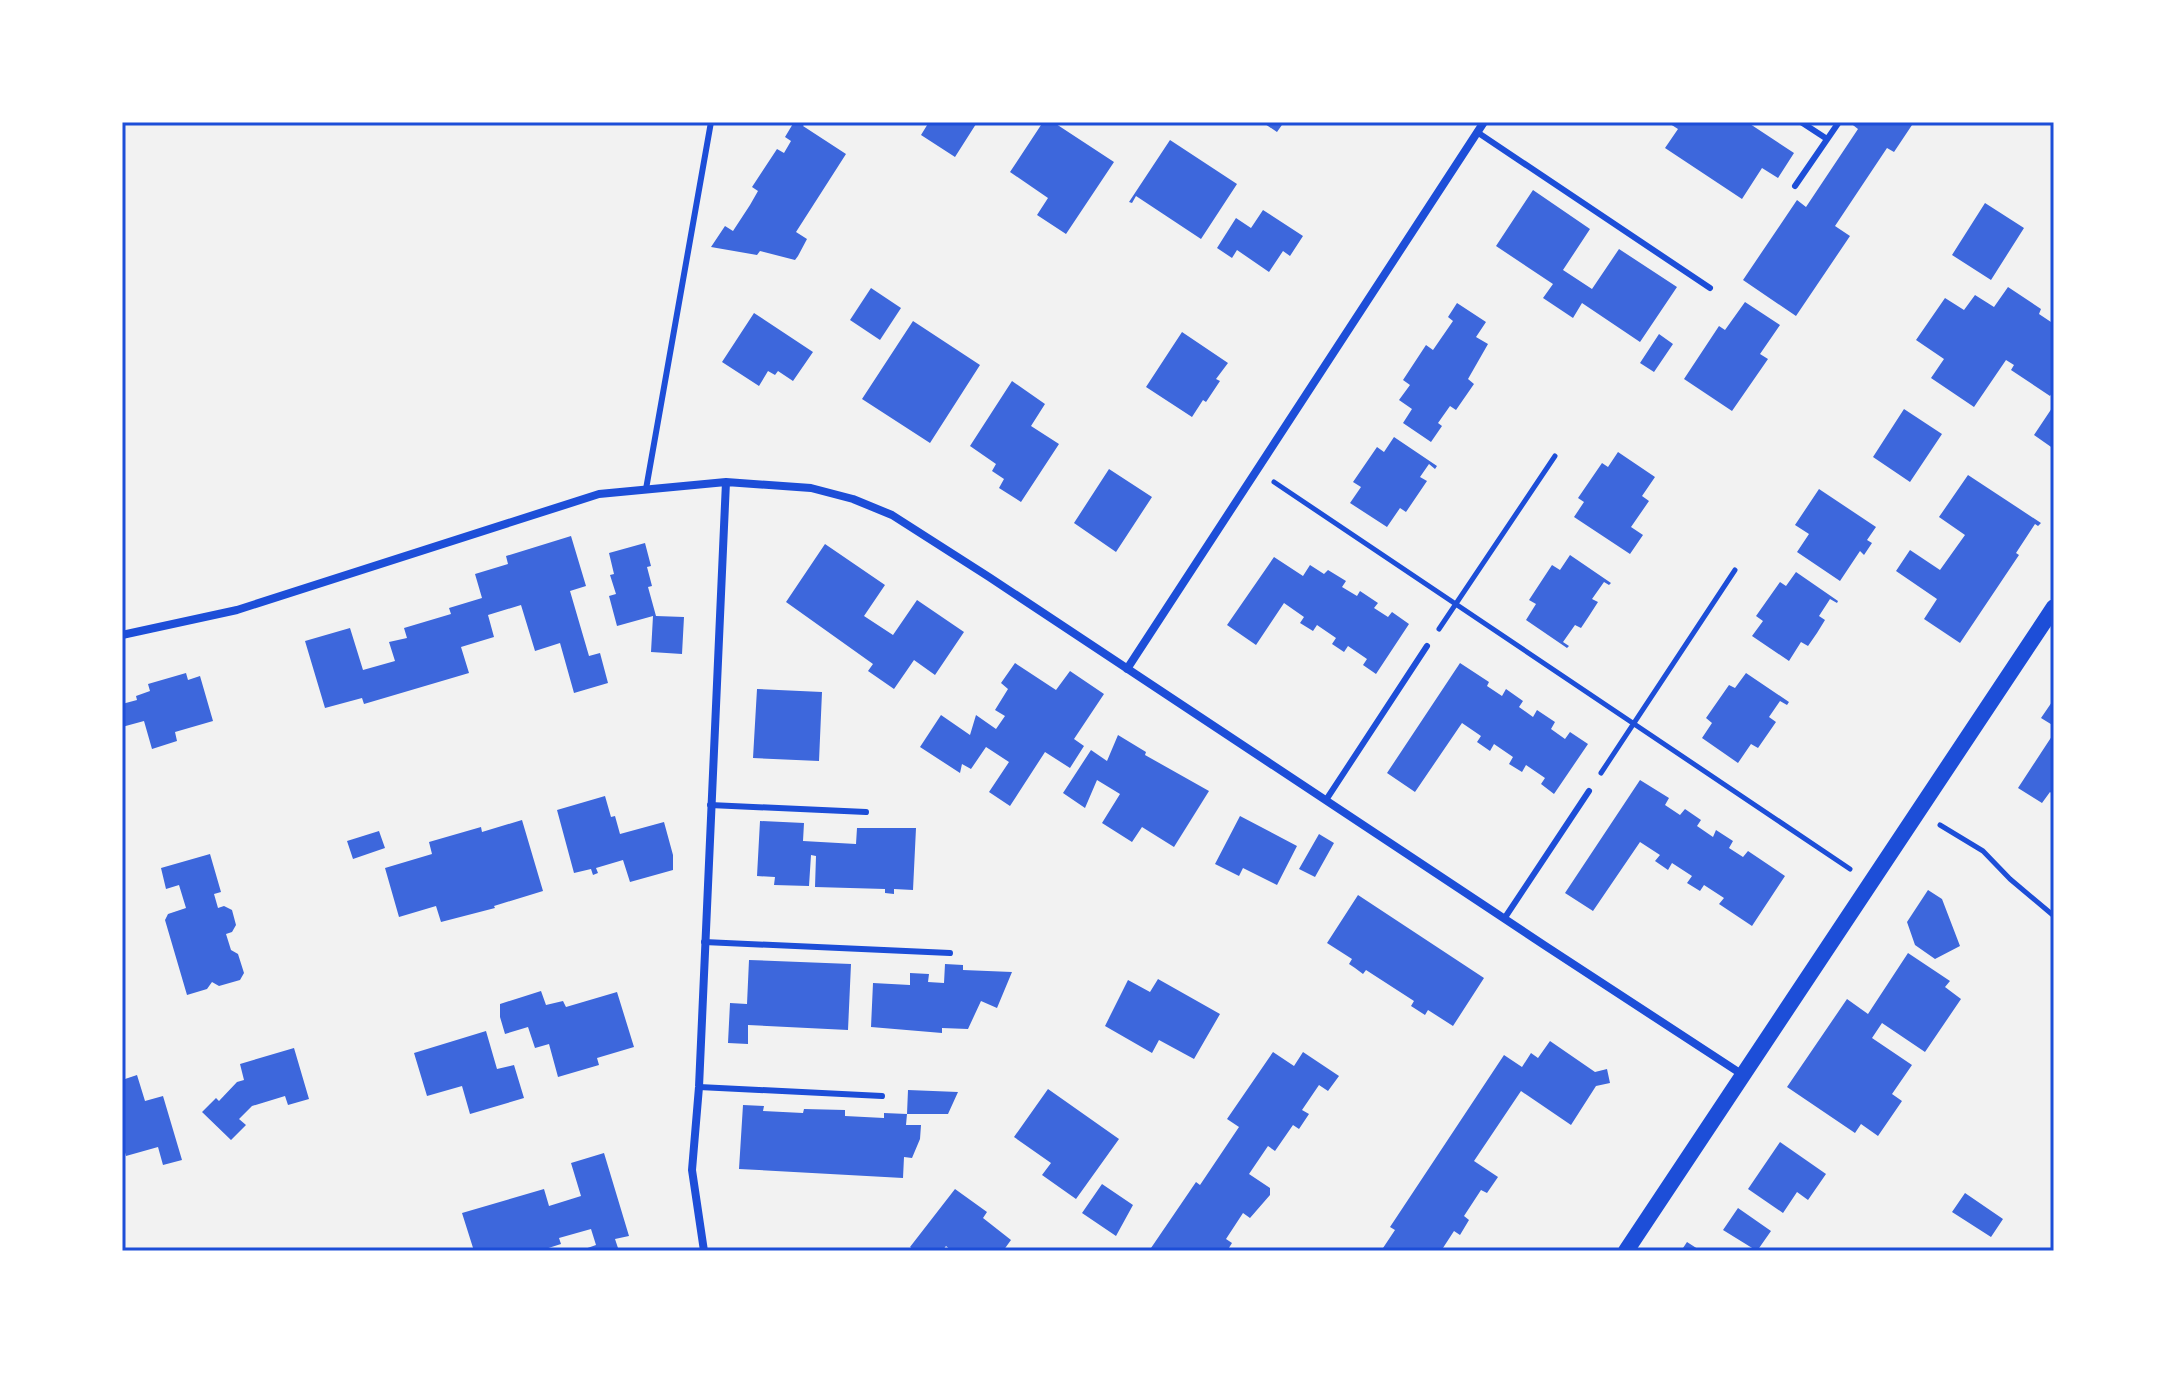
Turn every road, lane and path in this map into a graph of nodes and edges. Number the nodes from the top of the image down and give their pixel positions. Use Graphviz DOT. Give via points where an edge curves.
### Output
graph roads {
  1 [pos="711,122"];
  2 [pos="1484,122"];
  3 [pos="1801,122"];
  4 [pos="1839,122"];
  5 [pos="1477,132"];
  6 [pos="1827,139"];
  7 [pos="1795,186"];
  8 [pos="1710,288"];
  9 [pos="1555,456"];
  10 [pos="1257,470"];
  11 [pos="726,482"];
  12 [pos="646,489"];
  13 [pos="1735,570"];
  14 [pos="1455,605"];
  15 [pos="2054,607"];
  16 [pos="122,635"];
  17 [pos="1427,646"];
  18 [pos="1127,669"];
  19 [pos="1633,725"];
  20 [pos="1589,791"];
  21 [pos="1326,800"];
  22 [pos="710,805"];
  23 [pos="866,812"];
  24 [pos="1918,813"];
  25 [pos="1871,883"];
  26 [pos="2054,916"];
  27 [pos="1504,919"];
  28 [pos="704,942"];
  29 [pos="950,953"];
  30 [pos="1743,1075"];
  31 [pos="699,1087"];
  32 [pos="882,1096"];
  33 [pos="704,1251"];
  34 [pos="1626,1251"];
  1 -- 12 [label="lane"];
  2 -- 5 [label="street"];
  3 -- 6 [label="lane"];
  4 -- 6 [label="lane"];
  5 -- 8 [label="lane"];
  5 -- 10 [label="street"];
  6 -- 7 [label="lane"];
  9 -- 14 [label="path"];
  10 -- 14 [label="path"];
  10 -- 18 [label="street"];
  11 -- 12 [label="street"];
  11 -- 18 [label="street" via="811,488 892,515"];
  11 -- 22 [label="street"];
  12 -- 16 [label="street" via="599,494 237,610"];
  13 -- 19 [label="path"];
  14 -- 17 [label="path"];
  14 -- 19 [label="path"];
  15 -- 24 [label="main road"];
  17 -- 21 [label="lane"];
  18 -- 21 [label="street"];
  19 -- 20 [label="path"];
  19 -- 25 [label="path"];
  20 -- 27 [label="lane"];
  21 -- 27 [label="street"];
  22 -- 23 [label="lane"];
  22 -- 28 [label="street"];
  24 -- 25 [label="main road"];
  24 -- 26 [label="path" via="1983,851"];
  25 -- 30 [label="main road"];
  27 -- 30 [label="street"];
  28 -- 29 [label="lane"];
  28 -- 31 [label="street"];
  30 -- 34 [label="main road"];
  31 -- 32 [label="lane"];
  31 -- 33 [label="street" via="692,1170"];
}
